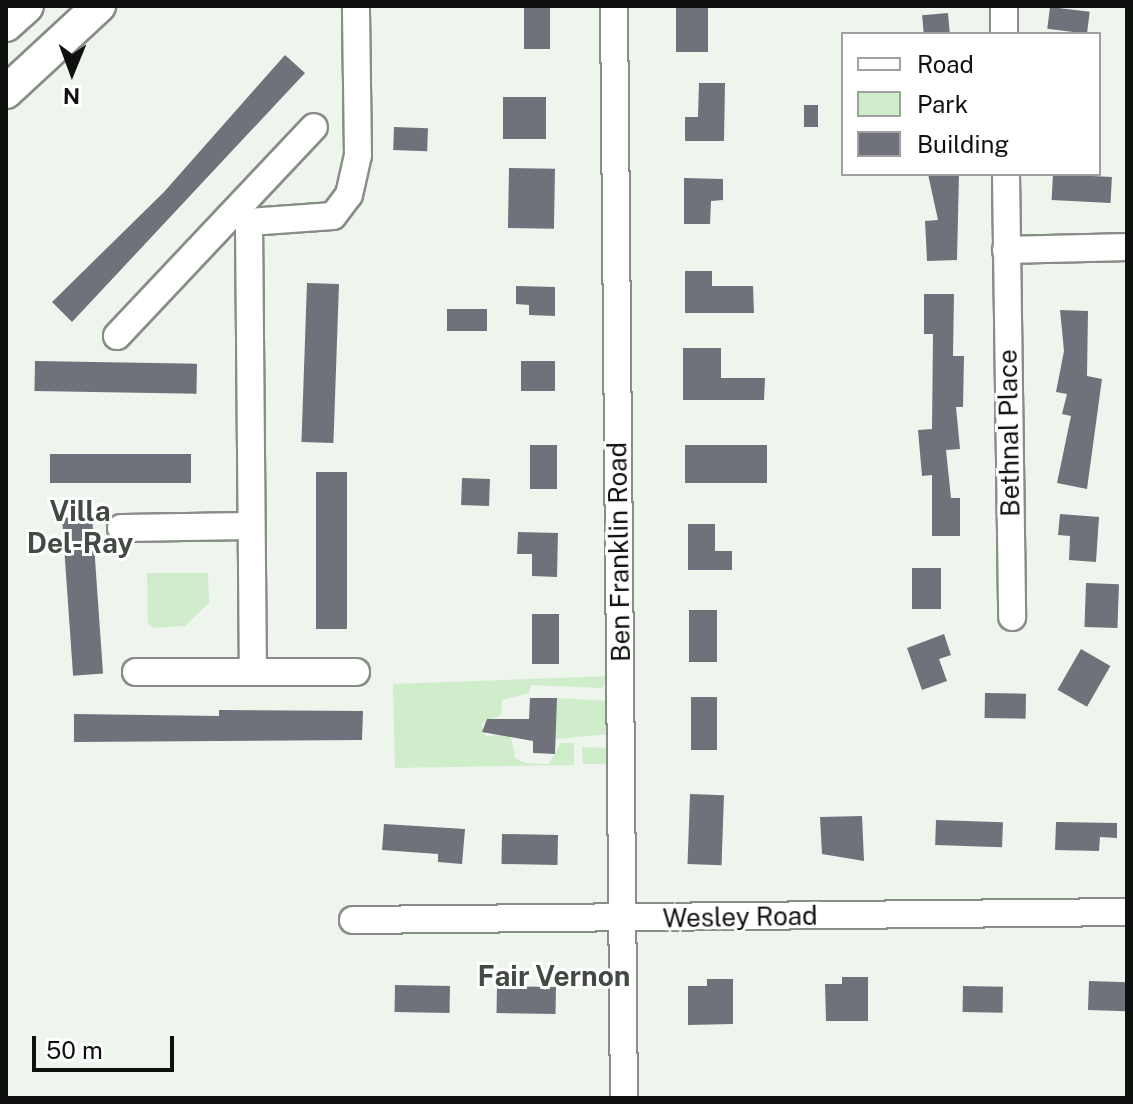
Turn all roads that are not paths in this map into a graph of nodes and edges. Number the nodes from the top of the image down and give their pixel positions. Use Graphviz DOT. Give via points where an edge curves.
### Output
graph roads {
  1 [pos="99,6"];
  2 [pos="356,6"];
  3 [pos="614,6"];
  4 [pos="1004,6"];
  5 [pos="1004,32"];
  6 [pos="6,92"];
  7 [pos="314,127"];
  8 [pos="1006,176"];
  9 [pos="244,216"];
  10 [pos="1127,247"];
  11 [pos="1006,250"];
  12 [pos="117,336"];
  13 [pos="251,526"];
  14 [pos="121,528"];
  15 [pos="1012,617"];
  16 [pos="136,672"];
  17 [pos="253,672"];
  18 [pos="356,672"];
  19 [pos="1127,912"];
  20 [pos="624,919"];
  21 [pos="353,920"];
  22 [pos="624,1098"];
  1 -- 6 [label="main road"];
  2 -- 9 [label="street" via="358,155 349,195 333,216"];
  3 -- 20 [label="street, Ben Franklin Road"];
  4 -- 5 [label="street"];
  7 -- 9 [label="street"];
  8 -- 11 [label="street, Bethnal Place"];
  9 -- 12 [label="street"];
  9 -- 13 [label="street"];
  10 -- 11 [label="street"];
  11 -- 15 [label="street, Bethnal Place"];
  13 -- 14 [label="street"];
  13 -- 17 [label="street"];
  16 -- 17 [label="street"];
  17 -- 18 [label="street"];
  19 -- 20 [label="street, Wesley Road"];
  20 -- 21 [label="street, Wesley Road"];
  20 -- 22 [label="street, Ben Franklin Road"];
}
